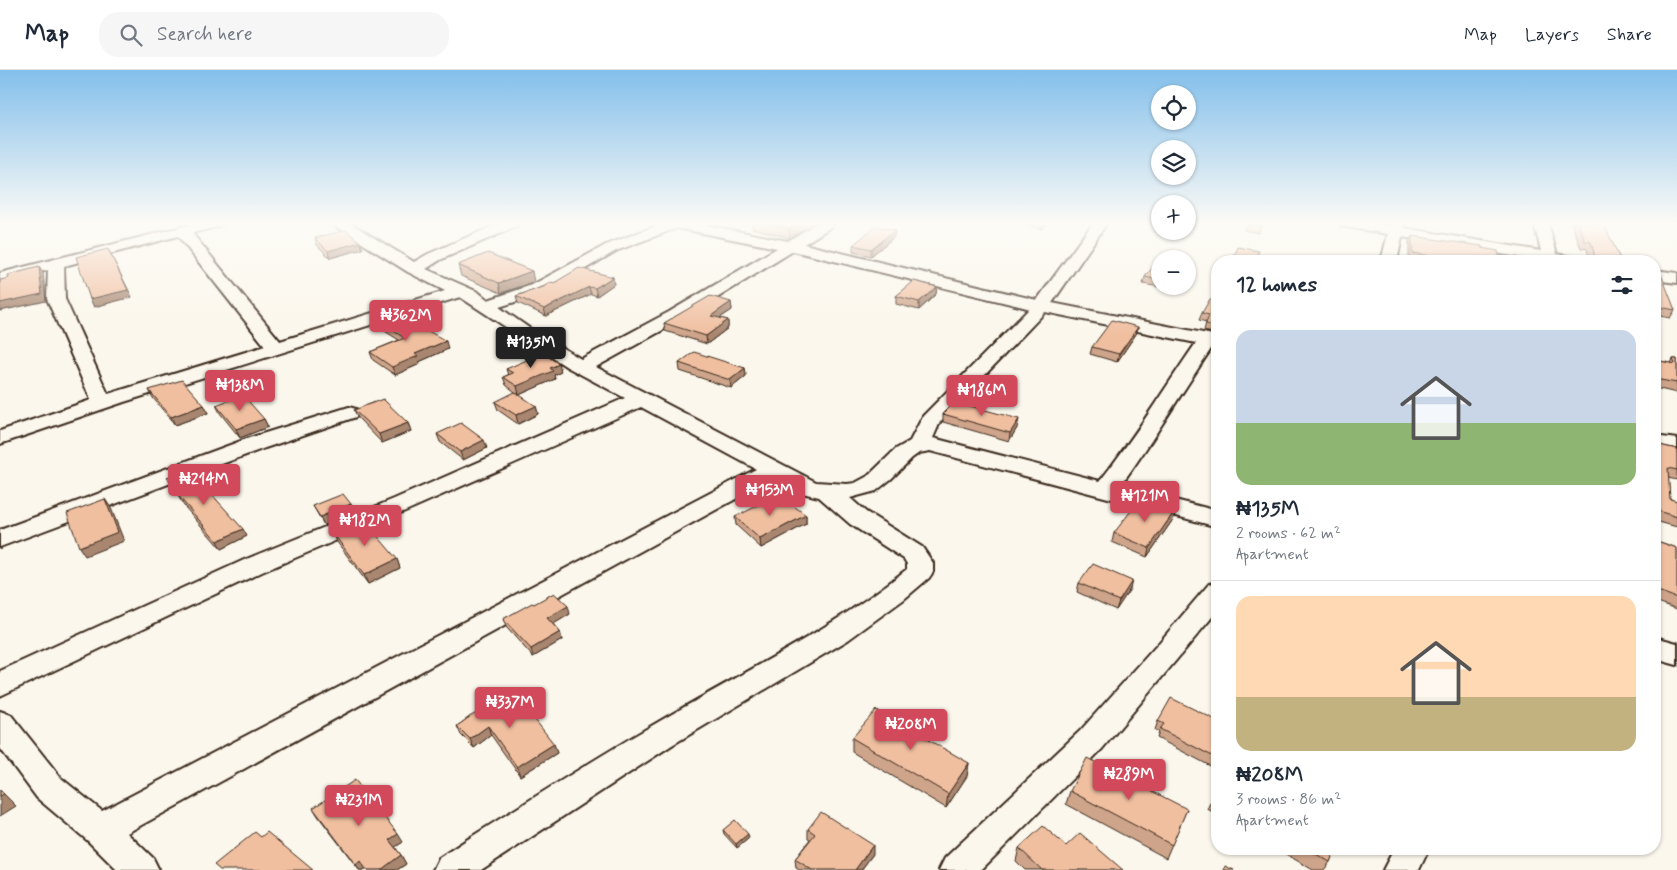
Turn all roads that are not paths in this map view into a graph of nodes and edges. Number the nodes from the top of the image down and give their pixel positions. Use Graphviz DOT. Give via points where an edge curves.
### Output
graph roads {
  1 [pos="70,260"];
  2 [pos="206,260"];
  3 [pos="402,260"];
  4 [pos="428,260"];
  5 [pos="589,260"];
  6 [pos="769,260"];
  7 [pos="851,260"];
  8 [pos="1073,260"];
  9 [pos="56,264"];
  10 [pos="414,269"];
  11 [pos="1661,276"];
  12 [pos="0,278"];
  13 [pos="1677,278"];
  14 [pos="461,291"];
  15 [pos="486,306"];
  16 [pos="1041,306"];
  17 [pos="1211,341"];
  18 [pos="1211,343"];
  19 [pos="277,349"];
  20 [pos="581,367"];
  21 [pos="641,399"];
  22 [pos="102,403"];
  23 [pos="349,413"];
  24 [pos="0,438"];
  25 [pos="920,443"];
  26 [pos="1661,443"];
  27 [pos="1677,446"];
  28 [pos="773,469"];
  29 [pos="1105,490"];
  30 [pos="827,491"];
  31 [pos="1211,517"];
  32 [pos="0,539"];
  33 [pos="1211,599"];
  34 [pos="1661,650"];
  35 [pos="1677,654"];
  36 [pos="0,684"];
  37 [pos="0,724"];
  38 [pos="100,830"];
  39 [pos="1409,855"];
  40 [pos="141,870"];
  41 [pos="451,870"];
  42 [pos="957,870"];
  43 [pos="1401,870"];
  1 -- 9 [label="street"];
  2 -- 19 [label="street"];
  3 -- 10 [label="street"];
  4 -- 10 [label="street"];
  5 -- 15 [label="street" via="538,289"];
  6 -- 20 [label="street" via="662,324"];
  7 -- 16 [label="street"];
  8 -- 16 [label="street"];
  9 -- 12 [label="street"];
  9 -- 22 [label="street" via="56,299"];
  10 -- 14 [label="street"];
  11 -- 13 [label="street"];
  14 -- 15 [label="street"];
  14 -- 19 [label="street"];
  15 -- 20 [label="street"];
  16 -- 17 [label="street"];
  16 -- 25 [label="street" via="930,420"];
  18 -- 29 [label="street" via="1177,384 1140,444"];
  19 -- 22 [label="street"];
  20 -- 21 [label="street"];
  21 -- 28 [label="street"];
  21 -- 36 [label="street" via="253,566"];
  22 -- 24 [label="street"];
  23 -- 32 [label="street" via="257,443"];
  25 -- 29 [label="street" via="946,447"];
  25 -- 30 [label="street" via="868,486"];
  26 -- 27 [label="street"];
  28 -- 30 [label="street" via="810,488"];
  28 -- 38 [label="street"];
  29 -- 31 [label="street"];
  30 -- 41 [label="street" via="858,518 913,553 920,562 920,572 897,592 806,653 689,720"];
  33 -- 42 [label="street" via="1092,740"];
  34 -- 35 [label="street"];
  37 -- 38 [label="street" via="48,788"];
  38 -- 40 [label="street"];
  39 -- 43 [label="street"];
}
